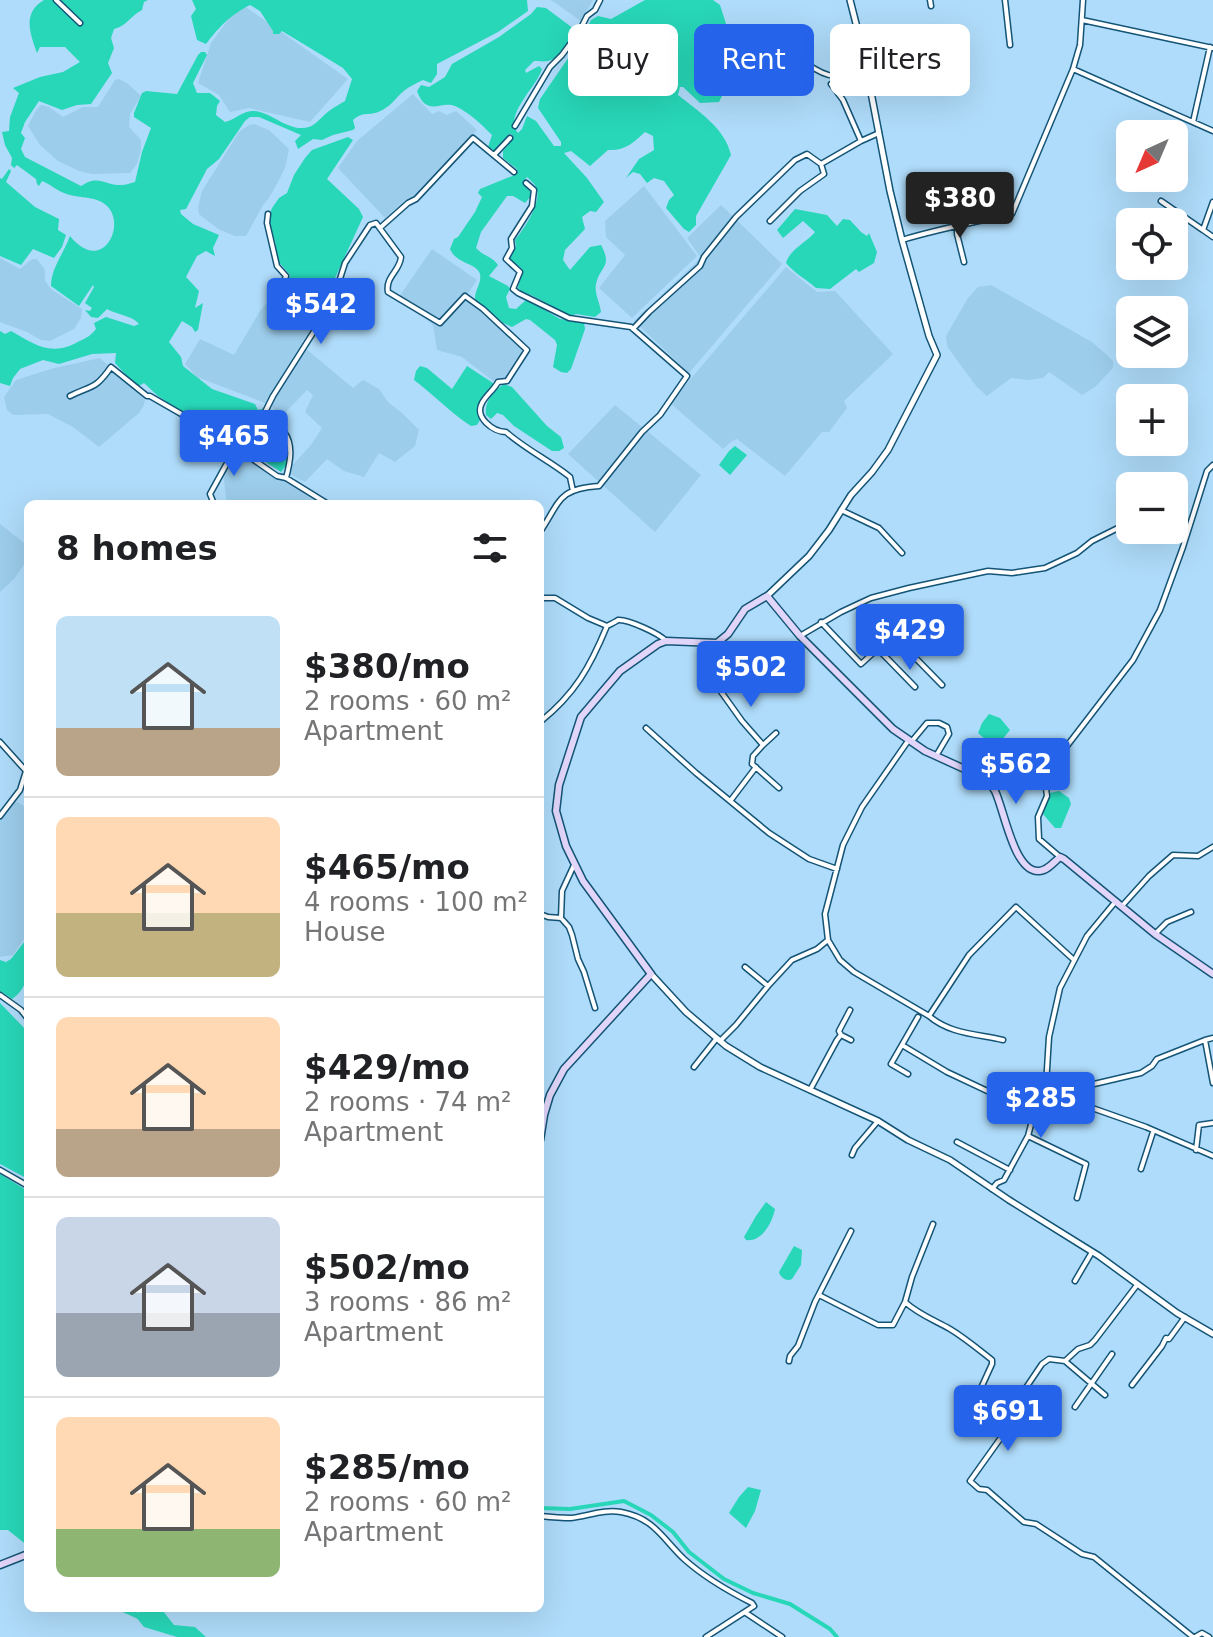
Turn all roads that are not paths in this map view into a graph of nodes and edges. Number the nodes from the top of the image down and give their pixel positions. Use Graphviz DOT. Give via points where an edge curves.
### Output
graph roads {
  1 [pos="56,0"];
  2 [pos="600,0"];
  3 [pos="850,0"];
  4 [pos="1005,0"];
  5 [pos="1083,0"];
  6 [pos="1082,20"];
  7 [pos="80,23"];
  8 [pos="856,24"];
  9 [pos="1010,45"];
  10 [pos="1212,48"];
  11 [pos="1073,69"];
  12 [pos="840,96"];
  13 [pos="872,96"];
  14 [pos="1193,122"];
  15 [pos="515,126"];
  16 [pos="1213,131"];
  17 [pos="879,133"];
  18 [pos="510,138"];
  19 [pos="861,141"];
  20 [pos="494,155"];
  21 [pos="821,164"];
  22 [pos="514,172"];
  23 [pos="526,183"];
  24 [pos="1161,201"];
  25 [pos="1213,202"];
  26 [pos="268,214"];
  27 [pos="770,221"];
  28 [pos="381,227"];
  29 [pos="957,227"];
  30 [pos="1203,230"];
  31 [pos="1213,237"];
  32 [pos="902,240"];
  33 [pos="964,262"];
  34 [pos="318,325"];
  35 [pos="633,329"];
  36 [pos="70,396"];
  37 [pos="236,451"];
  38 [pos="1213,465"];
  39 [pos="286,478"];
  40 [pos="573,491"];
  41 [pos="212,500"];
  42 [pos="322,500"];
  43 [pos="841,510"];
  44 [pos="544,525"];
  45 [pos="1116,529"];
  46 [pos="1188,529"];
  47 [pos="1183,544"];
  48 [pos="902,553"];
  49 [pos="767,596"];
  50 [pos="544,598"];
  51 [pos="821,622"];
  52 [pos="607,626"];
  53 [pos="798,634"];
  54 [pos="666,641"];
  55 [pos="878,649"];
  56 [pos="702,665"];
  57 [pos="942,685"];
  58 [pos="915,687"];
  59 [pos="544,719"];
  60 [pos="646,728"];
  61 [pos="776,733"];
  62 [pos="0,742"];
  63 [pos="909,742"];
  64 [pos="763,745"];
  65 [pos="936,756"];
  66 [pos="24,767"];
  67 [pos="756,767"];
  68 [pos="24,779"];
  69 [pos="779,788"];
  70 [pos="730,801"];
  71 [pos="0,816"];
  72 [pos="1213,847"];
  73 [pos="1060,857"];
  74 [pos="574,865"];
  75 [pos="837,869"];
  76 [pos="1119,903"];
  77 [pos="1191,912"];
  78 [pos="544,916"];
  79 [pos="561,918"];
  80 [pos="1155,934"];
  81 [pos="828,940"];
  82 [pos="1074,960"];
  83 [pos="745,967"];
  84 [pos="651,974"];
  85 [pos="1213,974"];
  86 [pos="768,986"];
  87 [pos="0,995"];
  88 [pos="595,1008"];
  89 [pos="850,1010"];
  90 [pos="24,1014"];
  91 [pos="929,1016"];
  92 [pos="918,1017"];
  93 [pos="841,1035"];
  94 [pos="1213,1038"];
  95 [pos="718,1040"];
  96 [pos="851,1040"];
  97 [pos="1003,1040"];
  98 [pos="1205,1040"];
  99 [pos="902,1045"];
  100 [pos="694,1067"];
  101 [pos="908,1074"];
  102 [pos="1213,1083"];
  103 [pos="1046,1085"];
  104 [pos="810,1090"];
  105 [pos="1061,1097"];
  106 [pos="1034,1113"];
  107 [pos="544,1115"];
  108 [pos="878,1121"];
  109 [pos="1213,1123"];
  110 [pos="1153,1132"];
  111 [pos="1028,1136"];
  112 [pos="957,1142"];
  113 [pos="1196,1150"];
  114 [pos="852,1155"];
  115 [pos="1213,1156"];
  116 [pos="1141,1169"];
  117 [pos="0,1170"];
  118 [pos="1010,1170"];
  119 [pos="24,1184"];
  120 [pos="992,1189"];
  121 [pos="1077,1198"];
  122 [pos="933,1224"];
  123 [pos="851,1231"];
  124 [pos="1092,1252"];
  125 [pos="1075,1281"];
  126 [pos="1137,1285"];
  127 [pos="819,1295"];
  128 [pos="905,1302"];
  129 [pos="1185,1317"];
  130 [pos="1213,1334"];
  131 [pos="1112,1354"];
  132 [pos="789,1361"];
  133 [pos="1065,1361"];
  134 [pos="1091,1385"];
  135 [pos="1132,1385"];
  136 [pos="1105,1395"];
  137 [pos="1075,1407"];
  138 [pos="1004,1435"];
  139 [pos="544,1516"];
  140 [pos="24,1556"];
  141 [pos="0,1565"];
  142 [pos="746,1613"];
  143 [pos="709,1636"];
  144 [pos="782,1637"];
  145 [pos="1194,1637"];
  146 [pos="1209,1637"];
  1 -- 7 [label="street"];
  2 -- 15 [label="street"];
  3 -- 8 [label="street"];
  4 -- 9 [label="street"];
  5 -- 6 [label="street"];
  6 -- 10 [label="street"];
  6 -- 11 [label="street"];
  10 -- 14 [label="street"];
  11 -- 14 [label="street"];
  11 -- 29 [label="street" via="1012,214"];
  12 -- 19 [label="street"];
  13 -- 17 [label="street"];
  14 -- 16 [label="street"];
  17 -- 19 [label="street"];
  17 -- 32 [label="street"];
  18 -- 20 [label="street"];
  19 -- 21 [label="street"];
  20 -- 22 [label="street"];
  20 -- 28 [label="street" via="473,138 416,199"];
  21 -- 27 [label="street" via="824,174"];
  21 -- 35 [label="street" via="807,154 795,160 736,217 700,266"];
  23 -- 35 [label="street" via="534,190 532,206 511,239 506,259 520,272 513,289 569,318"];
  24 -- 30 [label="street"];
  25 -- 30 [label="street"];
  26 -- 34 [label="street" via="277,266 286,276 279,298"];
  28 -- 34 [label="street" via="370,225 359,240"];
  28 -- 40 [label="street" via="401,257 388,292 440,323 465,296 527,350 507,381 498,382 486,396 480,413 488,425 570,477"];
  29 -- 32 [label="street"];
  29 -- 33 [label="street"];
  30 -- 31 [label="street"];
  32 -- 43 [label="street" via="937,355 888,450"];
  34 -- 39 [label="street" via="265,412 290,443"];
  35 -- 40 [label="street" via="687,376 599,486"];
  36 -- 37 [label="street" via="92,388 111,367"];
  37 -- 39 [label="street"];
  37 -- 41 [label="street" via="210,494"];
  38 -- 46 [label="street"];
  39 -- 42 [label="street"];
  40 -- 44 [label="street"];
  43 -- 48 [label="street" via="879,528"];
  43 -- 49 [label="street" via="809,556"];
  45 -- 51 [label="street" via="1045,568 988,571 909,588 871,598"];
  47 -- 73 [label="street" via="1160,610 1133,660 1045,781 1039,839"];
  49 -- 53 [label="main road"];
  49 -- 54 [label="main road" via="745,609 717,643"];
  50 -- 52 [label="street" via="555,598"];
  51 -- 53 [label="street"];
  51 -- 55 [label="street" via="861,664"];
  52 -- 54 [label="street" via="620,620"];
  52 -- 59 [label="street" via="580,682"];
  53 -- 63 [label="main road"];
  54 -- 74 [label="main road" via="620,671 581,717 557,799 559,825"];
  55 -- 57 [label="street" via="893,635"];
  55 -- 58 [label="street"];
  56 -- 64 [label="street"];
  60 -- 70 [label="street"];
  61 -- 64 [label="street"];
  62 -- 66 [label="street"];
  63 -- 65 [label="main road"];
  63 -- 65 [label="street" via="927,723 947,727 949,734"];
  63 -- 75 [label="street" via="862,807"];
  64 -- 67 [label="street" via="752,761"];
  65 -- 73 [label="main road" via="990,784 1025,865 1040,872"];
  67 -- 69 [label="street"];
  67 -- 70 [label="street"];
  68 -- 71 [label="street"];
  70 -- 75 [label="street" via="809,859"];
  72 -- 76 [label="street" via="1198,856 1173,855"];
  73 -- 76 [label="main road"];
  74 -- 79 [label="street" via="562,891"];
  74 -- 84 [label="main road"];
  75 -- 81 [label="street" via="825,914"];
  76 -- 80 [label="main road"];
  76 -- 82 [label="street" via="1087,936"];
  77 -- 80 [label="street"];
  78 -- 79 [label="street"];
  79 -- 88 [label="street" via="569,927"];
  80 -- 85 [label="main road"];
  81 -- 86 [label="street" via="792,960"];
  81 -- 91 [label="street" via="854,972"];
  82 -- 91 [label="street" via="1015,907 969,955"];
  82 -- 103 [label="street" via="1060,988 1049,1037"];
  83 -- 86 [label="street"];
  84 -- 95 [label="street"];
  84 -- 107 [label="main road" via="564,1069"];
  86 -- 95 [label="street"];
  87 -- 90 [label="street"];
  89 -- 93 [label="street"];
  91 -- 97 [label="street" via="954,1031"];
  92 -- 99 [label="street"];
  93 -- 96 [label="street"];
  93 -- 104 [label="street"];
  94 -- 98 [label="street"];
  95 -- 100 [label="street"];
  95 -- 104 [label="street"];
  98 -- 102 [label="street"];
  98 -- 103 [label="street" via="1157,1059 1141,1073 1077,1088"];
  99 -- 101 [label="street" via="891,1064"];
  99 -- 106 [label="street"];
  103 -- 106 [label="street"];
  104 -- 108 [label="street"];
  105 -- 110 [label="street"];
  106 -- 111 [label="street"];
  108 -- 114 [label="street"];
  108 -- 120 [label="street"];
  109 -- 113 [label="street" via="1199,1125"];
  110 -- 113 [label="street"];
  110 -- 116 [label="street"];
  111 -- 118 [label="street"];
  111 -- 121 [label="street" via="1086,1164"];
  112 -- 118 [label="street"];
  113 -- 115 [label="street"];
  117 -- 119 [label="street"];
  118 -- 120 [label="street"];
  120 -- 124 [label="street"];
  122 -- 128 [label="street"];
  123 -- 127 [label="street"];
  124 -- 125 [label="street"];
  124 -- 126 [label="street"];
  126 -- 129 [label="street"];
  126 -- 133 [label="street" via="1095,1340"];
  127 -- 128 [label="street" via="882,1326 893,1325"];
  127 -- 132 [label="street"];
  128 -- 138 [label="street" via="992,1360 971,1410"];
  129 -- 130 [label="street"];
  129 -- 135 [label="street"];
  131 -- 134 [label="street"];
  133 -- 134 [label="street"];
  133 -- 138 [label="street" via="1049,1359 1042,1364 1017,1401 1017,1414"];
  134 -- 136 [label="street"];
  134 -- 137 [label="street"];
  138 -- 145 [label="street" via="971,1483 1024,1522 1096,1559"];
  139 -- 142 [label="street" via="617,1511 638,1516 684,1559 752,1603"];
  140 -- 141 [label="main road"];
  142 -- 143 [label="street"];
  142 -- 144 [label="street"];
  145 -- 146 [label="street"];
}
